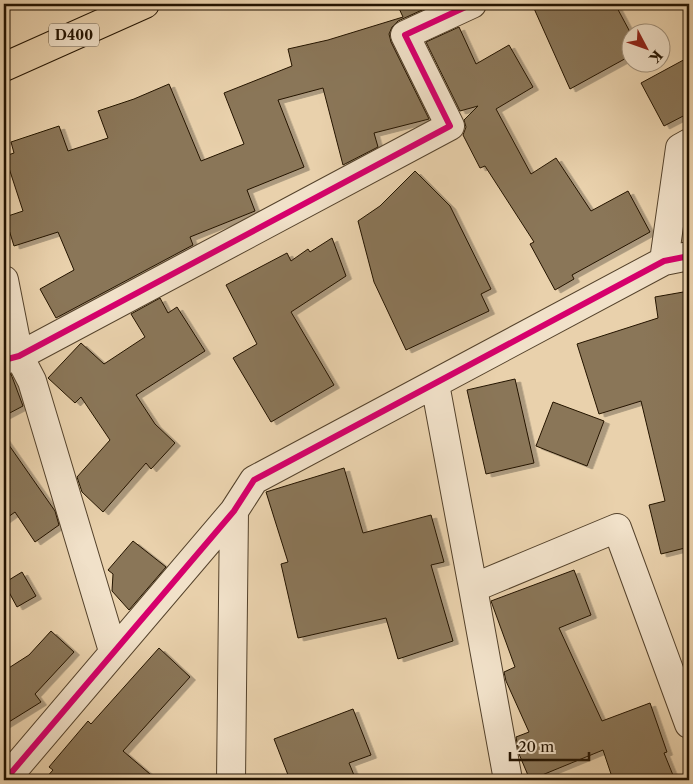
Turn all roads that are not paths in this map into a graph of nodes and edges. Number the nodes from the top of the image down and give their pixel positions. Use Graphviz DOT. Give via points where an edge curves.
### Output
graph roads {
  1 [pos="145,4"];
  2 [pos="472,4"];
  3 [pos="4,67"];
  4 [pos="689,144"];
  5 [pos="677,259"];
  6 [pos="4,280"];
  7 [pos="12,358"];
  8 [pos="435,384"];
  9 [pos="234,511"];
  10 [pos="473,588"];
  11 [pos="113,651"];
  12 [pos="689,724"];
  13 [pos="5,780"];
  14 [pos="231,780"];
  15 [pos="508,780"];
  1 -- 3 [label="highway, D400"];
  2 -- 7 [label="street" via="405,34 450,126"];
  4 -- 5 [label="street" via="680,148"];
  5 -- 8 [label="street"];
  6 -- 7 [label="street"];
  7 -- 11 [label="street" via="32,381"];
  8 -- 9 [label="street" via="254,480"];
  8 -- 10 [label="street"];
  9 -- 11 [label="street"];
  9 -- 14 [label="street"];
  10 -- 12 [label="street" via="617,528"];
  10 -- 15 [label="street"];
  11 -- 13 [label="street"];
}
